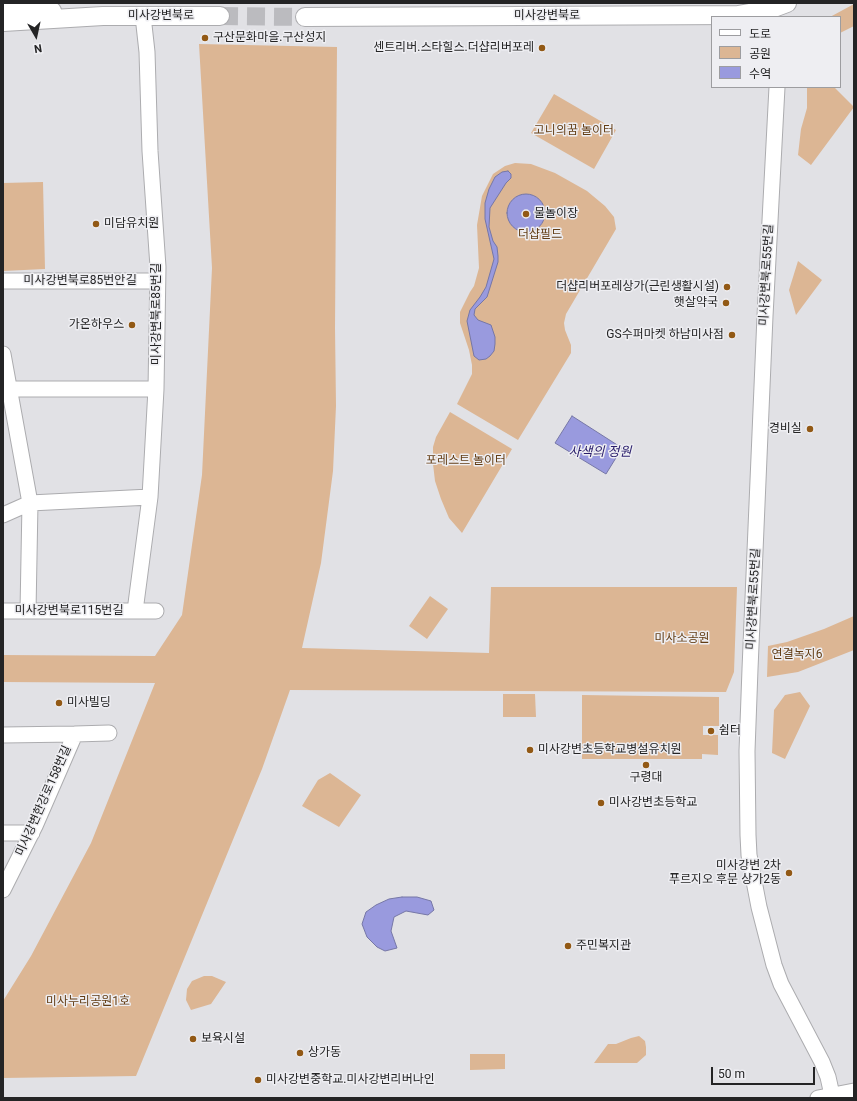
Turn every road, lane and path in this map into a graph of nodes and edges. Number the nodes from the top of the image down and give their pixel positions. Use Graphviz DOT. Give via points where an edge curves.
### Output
graph roads {
  1 [pos="3,5"];
  2 [pos="777,10"];
  3 [pos="3,16"];
  4 [pos="102,16"];
  5 [pos="143,16"];
  6 [pos="220,16"];
  7 [pos="305,17"];
  8 [pos="44,20"];
  9 [pos="3,22"];
  10 [pos="777,88"];
  11 [pos="3,281"];
  12 [pos="158,281"];
  13 [pos="3,354"];
  14 [pos="156,389"];
  15 [pos="6,391"];
  16 [pos="150,497"];
  17 [pos="30,503"];
  18 [pos="3,515"];
  19 [pos="3,611"];
  20 [pos="28,611"];
  21 [pos="136,611"];
  22 [pos="156,611"];
  23 [pos="109,733"];
  24 [pos="75,734"];
  25 [pos="3,735"];
  26 [pos="3,833"];
  27 [pos="32,833"];
  28 [pos="3,890"];
  29 [pos="854,1091"];
  30 [pos="825,1097"];
  1 -- 4 [label="main road"];
  2 -- 7 [label="main road, 미사강변북로" via="738,15"];
  3 -- 8 [label="main road"];
  4 -- 5 [label="main road, 미사강변북로"];
  4 -- 8 [label="main road"];
  5 -- 6 [label="main road, 미사강변북로"];
  5 -- 12 [label="street, 미사강변북로85번길"];
  8 -- 9 [label="main road"];
  10 -- 30 [label="street, 미사강변북로55번길" via="747,750 747,825 749,855 774,965 828,1077"];
  11 -- 12 [label="street, 미사강변북로85번안길"];
  12 -- 14 [label="street, 미사강변북로85번길"];
  13 -- 15 [label="street"];
  14 -- 15 [label="street"];
  14 -- 16 [label="street, 미사강변북로85번길"];
  15 -- 17 [label="street"];
  16 -- 17 [label="street"];
  16 -- 21 [label="street, 미사강변북로85번길"];
  17 -- 18 [label="street"];
  17 -- 20 [label="street"];
  19 -- 20 [label="street, 미사강변북로115번길"];
  20 -- 21 [label="street, 미사강변북로115번길"];
  21 -- 22 [label="street, 미사강변북로115번길"];
  23 -- 24 [label="street"];
  24 -- 25 [label="street, 미사강변한강로158번길"];
  24 -- 27 [label="street, 미사강변한강로158번길"];
  26 -- 27 [label="street"];
  27 -- 28 [label="street, 미사강변한강로158번길"];
  29 -- 30 [label="street"];
}
